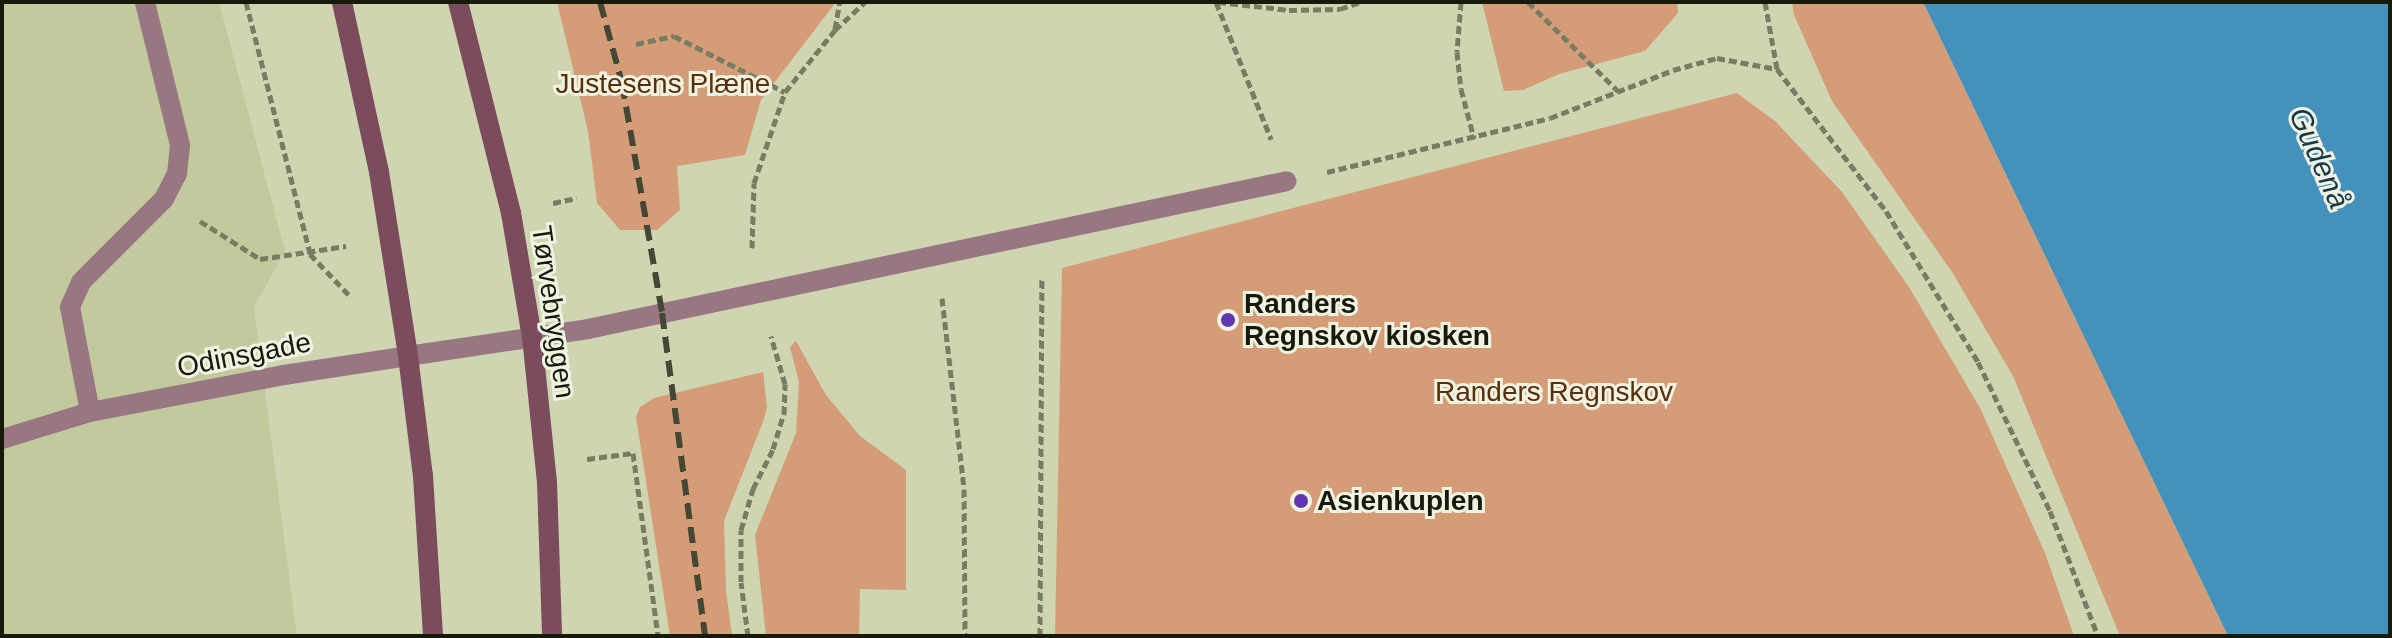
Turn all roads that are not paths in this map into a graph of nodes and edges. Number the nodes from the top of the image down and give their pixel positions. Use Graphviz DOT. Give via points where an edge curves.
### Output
graph roads {
  1 [pos="145,2"];
  2 [pos="342,2"];
  3 [pos="458,2"];
  4 [pos="1287,181"];
  5 [pos="532,337"];
  6 [pos="408,356"];
  7 [pos="90,412"];
  8 [pos="2,439"];
  9 [pos="433,636"];
  10 [pos="552,636"];
  1 -- 7 [label="street" via="180,145 177,174 164,199 81,282 70,307"];
  2 -- 6 [label="main road" via="390,237"];
  3 -- 5 [label="main road, Tørvebryggen" via="511,213"];
  4 -- 5 [label="street, Odinsgade"];
  5 -- 6 [label="street, Odinsgade"];
  5 -- 10 [label="main road, Tørvebryggen"];
  6 -- 7 [label="street, Odinsgade"];
  6 -- 9 [label="main road" via="423,476"];
  7 -- 8 [label="street, Odinsgade"];
}
